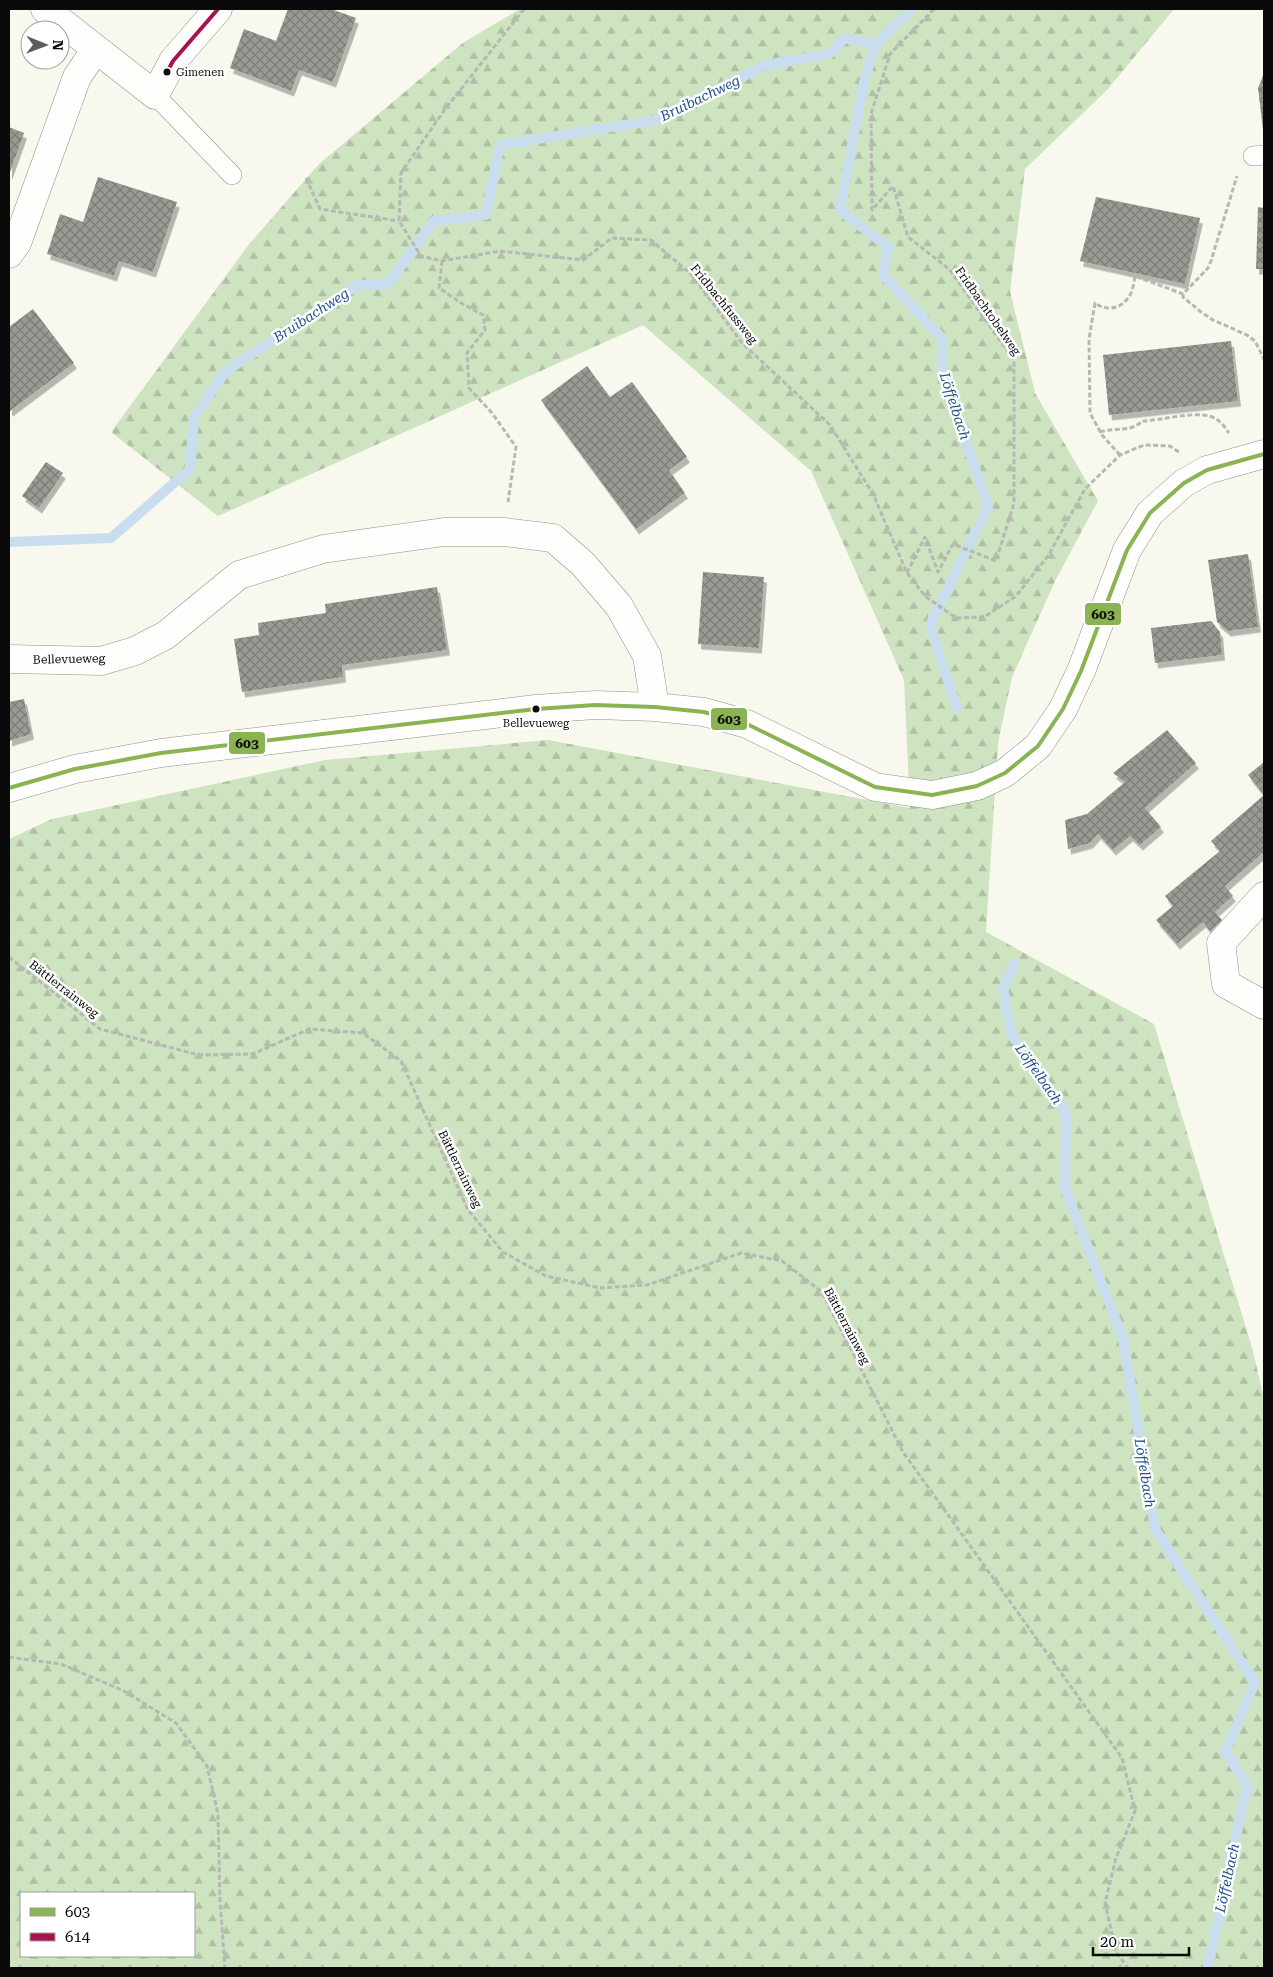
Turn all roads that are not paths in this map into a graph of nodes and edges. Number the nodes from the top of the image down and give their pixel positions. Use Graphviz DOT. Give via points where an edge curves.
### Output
graph roads {
  1 [pos="45,9"];
  2 [pos="218,9"];
  3 [pos="96,49"];
  4 [pos="156,95"];
  5 [pos="232,175"];
  6 [pos="9,254"];
  7 [pos="1264,454"];
  8 [pos="9,659"];
  9 [pos="655,707"];
  10 [pos="9,788"];
  11 [pos="1264,896"];
  12 [pos="1264,1005"];
  1 -- 3 [label="street"];
  2 -- 4 [label="street" via="173,61"];
  3 -- 4 [label="street"];
  3 -- 6 [label="street" via="77,76 17,243"];
  4 -- 5 [label="lane"];
  7 -- 9 [label="street" via="1207,470 1184,483 1150,513 1127,550 1082,670 1063,709 1038,746 1005,773 977,786 932,795 875,787 747,724 704,712"];
  8 -- 9 [label="street, Bellevueweg" via="101,661 135,651 166,635 239,575 323,549 444,532 504,532 553,538 584,564 618,606 647,656"];
  9 -- 10 [label="street" via="536,709 161,753 75,769"];
  11 -- 12 [label="street" via="1221,943 1226,984"];
}
